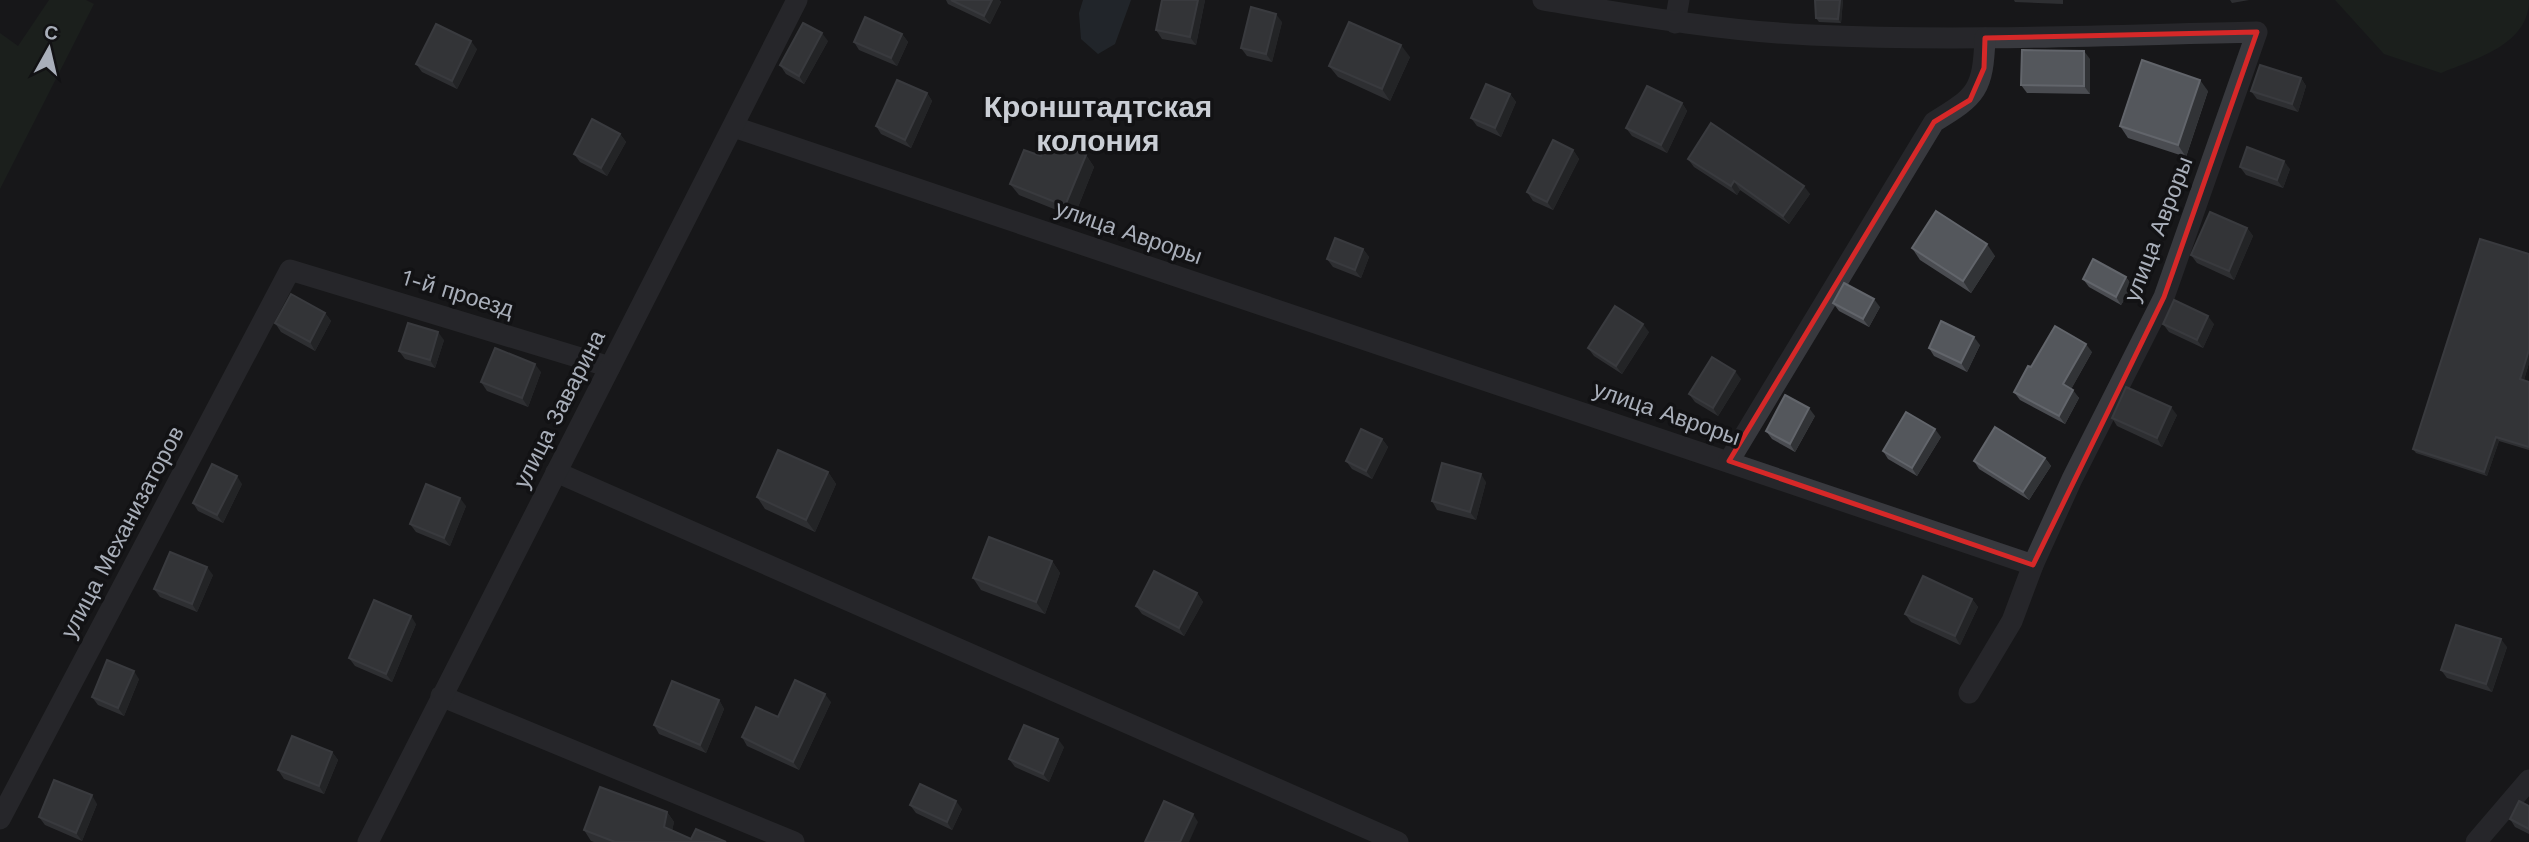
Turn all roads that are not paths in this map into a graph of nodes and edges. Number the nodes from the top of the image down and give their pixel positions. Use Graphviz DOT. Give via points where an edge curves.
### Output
graph roads {
  1 [pos="797,0"];
  2 [pos="1543,0"];
  3 [pos="1679,0"];
  4 [pos="1675,23"];
  5 [pos="1985,38"];
  6 [pos="734,127"];
  7 [pos="290,270"];
  8 [pos="610,367"];
  9 [pos="1729,461"];
  10 [pos="556,472"];
  11 [pos="2033,565"];
  12 [pos="1969,693"];
  13 [pos="441,696"];
  14 [pos="2529,780"];
  15 [pos="0,819"];
  16 [pos="368,842"];
  17 [pos="794,842"];
  18 [pos="1398,842"];
  19 [pos="2476,842"];
  1 -- 6 [label="street, улица Заварина"];
  2 -- 4 [label="street"];
  3 -- 4 [label="street"];
  4 -- 5 [label="street" via="1810,35"];
  5 -- 9 [label="street" via="1984,68 1970,100 1934,122"];
  5 -- 11 [label="street, улица Авроры" via="2257,32 2164,297"];
  6 -- 8 [label="street, улица Заварина"];
  6 -- 9 [label="street, улица Авроры"];
  7 -- 8 [label="street, 1-й проезд"];
  7 -- 15 [label="street, улица Механизаторов"];
  8 -- 10 [label="street, улица Заварина"];
  9 -- 11 [label="street, улица Авроры"];
  10 -- 13 [label="street, улица Заварина"];
  10 -- 18 [label="street"];
  11 -- 12 [label="street" via="2012,621"];
  13 -- 16 [label="street, улица Заварина"];
  13 -- 17 [label="street"];
  14 -- 19 [label="street"];
}
